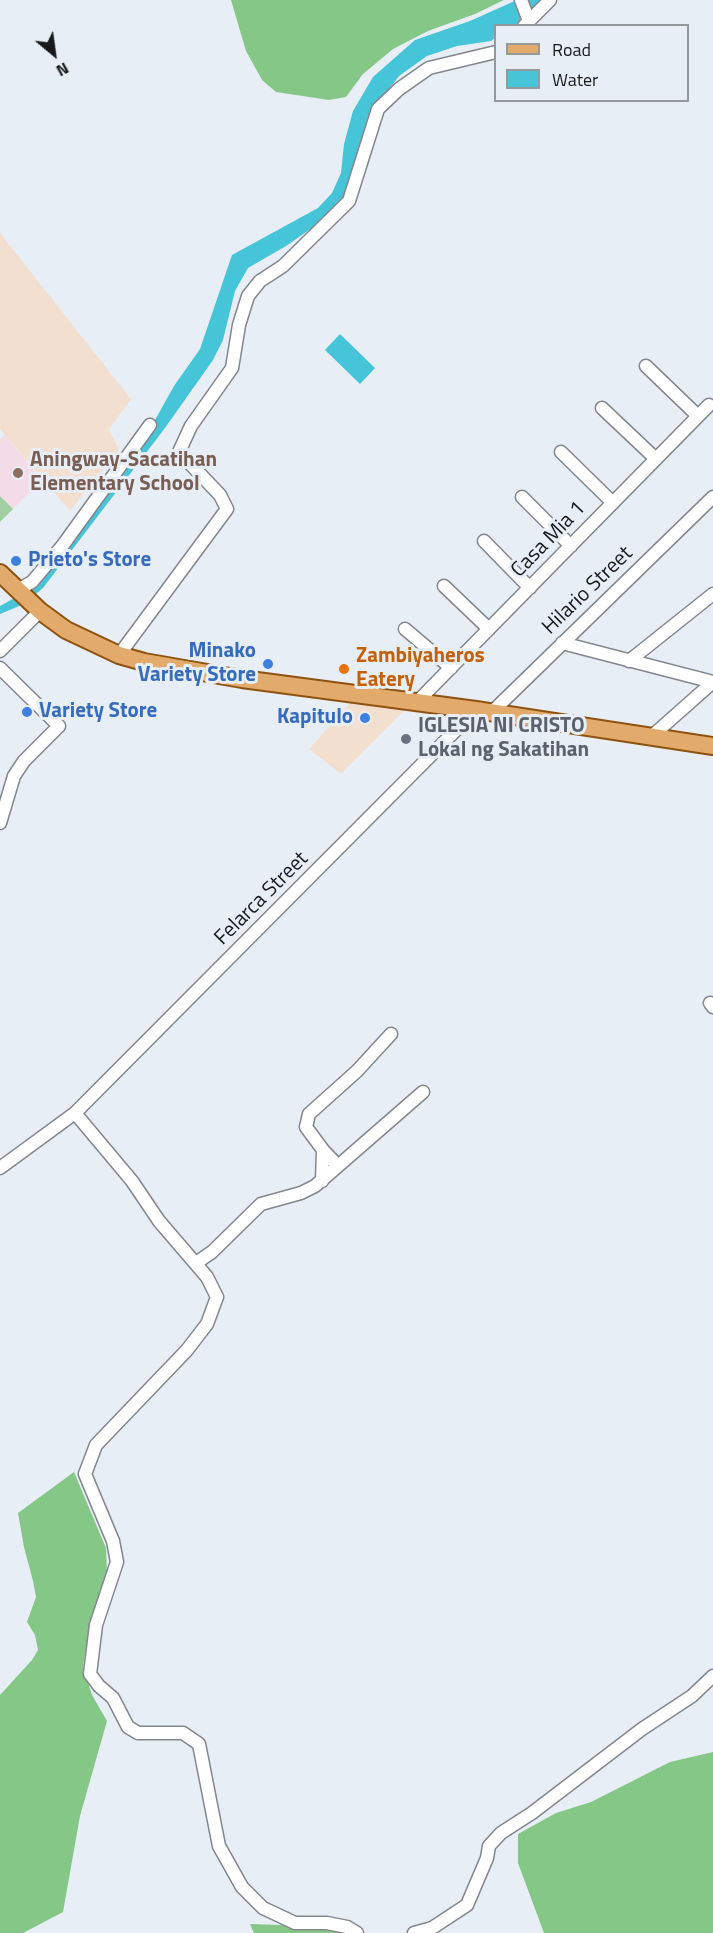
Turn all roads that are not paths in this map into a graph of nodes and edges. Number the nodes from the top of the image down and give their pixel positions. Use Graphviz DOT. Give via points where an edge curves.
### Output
graph roads {
  1 [pos="521,0"];
  2 [pos="550,0"];
  3 [pos="527,23"];
  4 [pos="494,52"];
  5 [pos="646,366"];
  6 [pos="709,405"];
  7 [pos="602,408"];
  8 [pos="698,416"];
  9 [pos="150,425"];
  10 [pos="561,452"];
  11 [pos="656,459"];
  12 [pos="522,497"];
  13 [pos="713,497"];
  14 [pos="613,503"];
  15 [pos="484,541"];
  16 [pos="571,546"];
  17 [pos="2,578"];
  18 [pos="444,586"];
  19 [pos="530,588"];
  20 [pos="19,591"];
  21 [pos="713,594"];
  22 [pos="37,609"];
  23 [pos="405,629"];
  24 [pos="489,629"];
  25 [pos="562,643"];
  26 [pos="0,651"];
  27 [pos="119,655"];
  28 [pos="629,661"];
  29 [pos="0,668"];
  30 [pos="451,668"];
  31 [pos="713,682"];
  32 [pos="417,702"];
  33 [pos="483,711"];
  34 [pos="652,736"];
  35 [pos="713,746"];
  36 [pos="0,823"];
  37 [pos="391,1034"];
  38 [pos="423,1092"];
  39 [pos="75,1113"];
  40 [pos="323,1150"];
  41 [pos="338,1166"];
  42 [pos="0,1168"];
  43 [pos="322,1180"];
  44 [pos="196,1263"];
  45 [pos="713,1677"];
  46 [pos="357,1933"];
  47 [pos="414,1933"];
  1 -- 3 [label="street"];
  2 -- 3 [label="street"];
  4 -- 27 [label="street" via="429,68 385,102 378,110 349,201 248,296 232,368 191,426 179,452 220,495 227,508"];
  5 -- 8 [label="street"];
  6 -- 8 [label="street, Casa Mia 1"];
  7 -- 11 [label="street"];
  8 -- 11 [label="street, Casa Mia 1"];
  9 -- 20 [label="street" via="63,545 32,582"];
  10 -- 14 [label="street"];
  11 -- 14 [label="street, Casa Mia 1"];
  12 -- 16 [label="street"];
  13 -- 25 [label="street, Hilario Street"];
  14 -- 16 [label="street, Casa Mia 1"];
  15 -- 19 [label="street"];
  16 -- 19 [label="street, Casa Mia 1"];
  17 -- 20 [label="main road"];
  18 -- 24 [label="street"];
  19 -- 24 [label="street, Casa Mia 1"];
  20 -- 22 [label="main road"];
  21 -- 28 [label="street"];
  22 -- 26 [label="street"];
  22 -- 27 [label="main road" via="66,630"];
  23 -- 30 [label="street"];
  24 -- 30 [label="street, Casa Mia 1"];
  25 -- 28 [label="street"];
  25 -- 33 [label="street, Hilario Street"];
  27 -- 32 [label="main road" via="242,679"];
  28 -- 31 [label="street"];
  29 -- 36 [label="street" via="59,726 14,776"];
  30 -- 32 [label="street, Casa Mia 1"];
  31 -- 34 [label="street"];
  32 -- 33 [label="main road"];
  33 -- 34 [label="main road"];
  33 -- 39 [label="street, Felarca Street"];
  34 -- 35 [label="main road"];
  37 -- 40 [label="street" via="309,1114 306,1127"];
  38 -- 41 [label="street"];
  39 -- 42 [label="street, Felarca Street"];
  39 -- 44 [label="street"];
  40 -- 41 [label="street"];
  40 -- 43 [label="street"];
  41 -- 43 [label="street"];
  43 -- 44 [label="street" via="301,1193 261,1204"];
  44 -- 46 [label="street" via="217,1296 207,1324 96,1444 85,1474 113,1541 117,1562 96,1624 90,1674 113,1698 128,1727 138,1733 183,1733 199,1744 219,1846 242,1887 263,1908 295,1923 327,1923"];
  45 -- 47 [label="street" via="501,1833 489,1846 467,1905 432,1928"];
}
